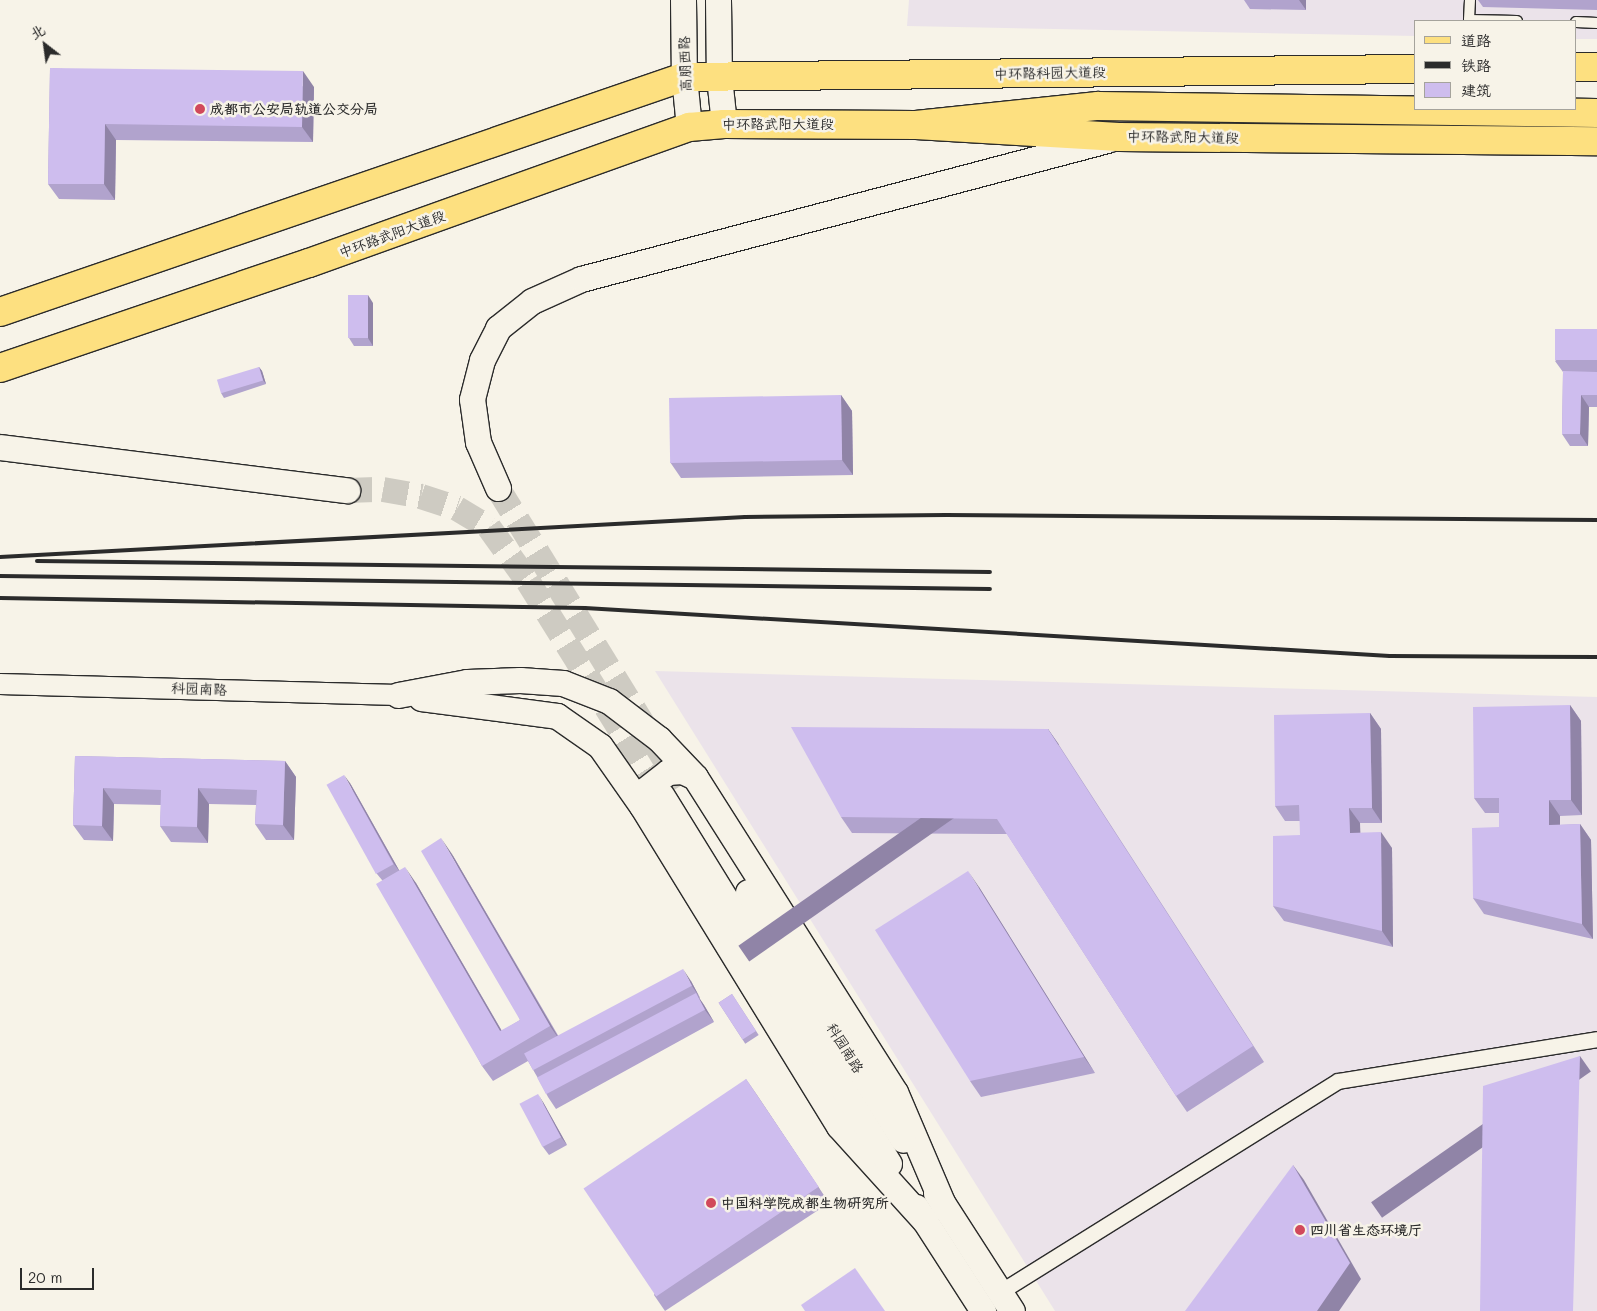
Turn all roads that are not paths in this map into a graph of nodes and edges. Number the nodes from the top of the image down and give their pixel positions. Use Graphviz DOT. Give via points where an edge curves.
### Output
graph roads {
  1 [pos="683,0"];
  2 [pos="718,0"];
  3 [pos="1470,0"];
  4 [pos="1469,20"];
  5 [pos="1577,22"];
  6 [pos="1597,23"];
  7 [pos="1577,67"];
  8 [pos="1597,67"];
  9 [pos="1414,69"];
  10 [pos="684,77"];
  11 [pos="719,77"];
  12 [pos="1597,113"];
  13 [pos="724,124"];
  14 [pos="916,124"];
  15 [pos="689,127"];
  16 [pos="1119,137"];
  17 [pos="1597,141"];
  18 [pos="0,312"];
  19 [pos="0,368"];
  20 [pos="0,447"];
  21 [pos="498,488"];
  22 [pos="347,490"];
  23 [pos="0,684"];
  24 [pos="398,695"];
  25 [pos="670,791"];
  26 [pos="1597,1040"];
  27 [pos="934,1213"];
  28 [pos="1006,1301"];
  29 [pos="983,1311"];
  1 -- 10 [label="street, 高朋西路"];
  2 -- 11 [label="street"];
  3 -- 4 [label="lane"];
  5 -- 6 [label="lane"];
  7 -- 8 [label="main road"];
  9 -- 11 [label="main road, 中环路科园大道段"];
  10 -- 11 [label="main road, 中环路科园大道段"];
  10 -- 15 [label="street, 高朋西路"];
  10 -- 18 [label="main road"];
  11 -- 13 [label="street"];
  12 -- 14 [label="main road" via="1098,106"];
  13 -- 14 [label="main road, 中环路武阳大道段"];
  13 -- 15 [label="main road, 中环路武阳大道段"];
  14 -- 16 [label="main road, 中环路武阳大道段"];
  15 -- 19 [label="main road, 中环路武阳大道段" via="309,263"];
  16 -- 17 [label="main road, 中环路武阳大道段"];
  16 -- 21 [label="street" via="581,279 532,301 498,328 482,360 472,400 478,442"];
  20 -- 22 [label="street"];
  23 -- 24 [label="street, 科园南路"];
  24 -- 25 [label="street" via="557,716"];
  24 -- 25 [label="street" via="467,682 563,683 610,701 631,714"];
  25 -- 27 [label="street, 科园南路"];
  25 -- 27 [label="street" via="896,1092"];
  26 -- 28 [label="street" via="1338,1081"];
  27 -- 28 [label="street, 科园南路"];
  27 -- 29 [label="street, 科园南路"];
}
